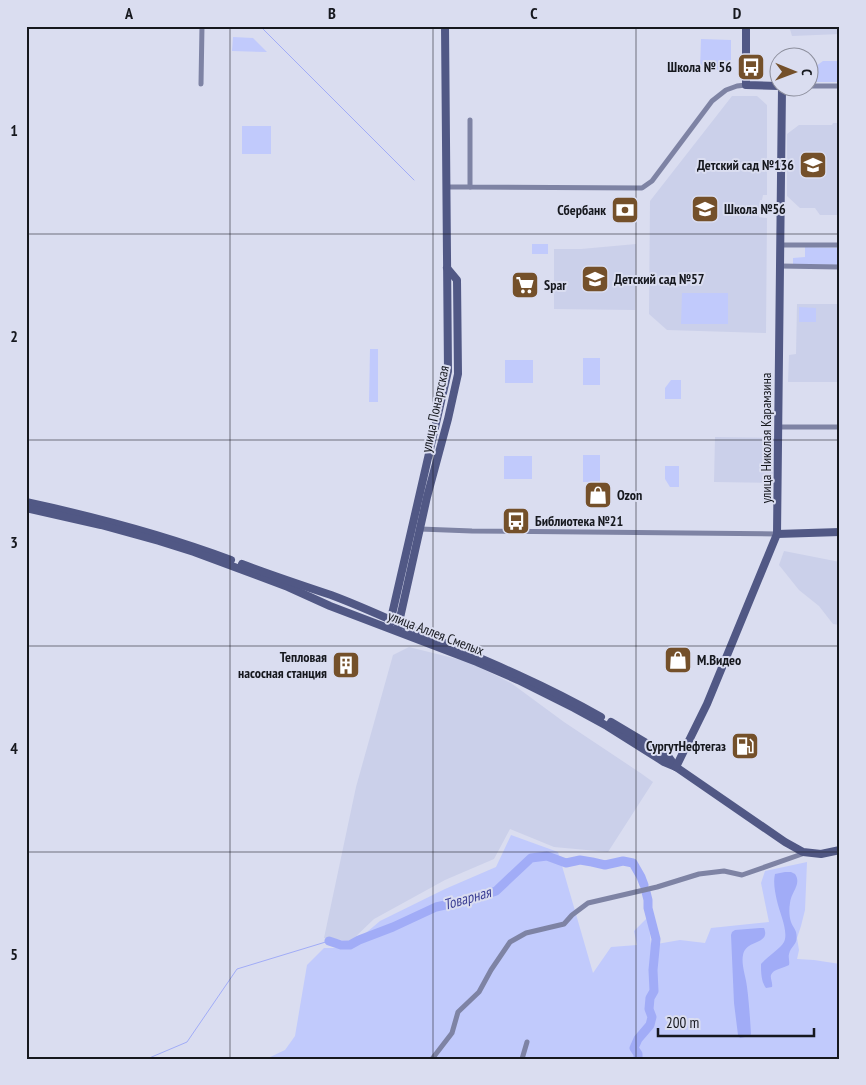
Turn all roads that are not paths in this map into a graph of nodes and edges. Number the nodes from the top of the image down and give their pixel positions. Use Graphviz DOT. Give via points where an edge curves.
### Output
graph roads {
  1 [pos="202,26"];
  2 [pos="445,26"];
  3 [pos="746,26"];
  4 [pos="201,84"];
  5 [pos="746,85"];
  6 [pos="768,86"];
  7 [pos="818,86"];
  8 [pos="840,86"];
  9 [pos="780,98"];
  10 [pos="470,120"];
  11 [pos="446,187"];
  12 [pos="470,187"];
  13 [pos="780,245"];
  14 [pos="840,245"];
  15 [pos="780,266"];
  16 [pos="840,267"];
  17 [pos="447,268"];
  18 [pos="447,280"];
  19 [pos="457,280"];
  20 [pos="779,427"];
  21 [pos="840,427"];
  22 [pos="423,496"];
  23 [pos="26,502"];
  24 [pos="26,508"];
  25 [pos="420,529"];
  26 [pos="840,532"];
  27 [pos="777,534"];
  28 [pos="391,620"];
  29 [pos="389,628"];
  30 [pos="398,628"];
  31 [pos="676,767"];
  32 [pos="840,850"];
  33 [pos="803,852"];
  34 [pos="527,1042"];
  35 [pos="432,1059"];
  36 [pos="522,1059"];
  1 -- 4 [label="street"];
  2 -- 11 [label="main road, улица Понартская"];
  3 -- 5 [label="main road"];
  5 -- 6 [label="main road, улица Николая Карамзина"];
  5 -- 12 [label="street, улица Николая Карамзина" via="726,90 712,101 652,181 642,188"];
  7 -- 8 [label="street"];
  9 -- 13 [label="main road, улица Николая Карамзина"];
  10 -- 12 [label="street"];
  11 -- 12 [label="street"];
  11 -- 17 [label="main road, улица Понартская"];
  13 -- 14 [label="street"];
  13 -- 15 [label="main road, улица Николая Карамзина"];
  15 -- 16 [label="street"];
  15 -- 20 [label="main road, улица Николая Карамзина"];
  17 -- 18 [label="main road, улица Понартская"];
  17 -- 19 [label="main road"];
  18 -- 19 [label="main road"];
  18 -- 22 [label="main road, улица Понартская" via="448,371"];
  19 -- 22 [label="main road, улица Понартская" via="458,374 448,419"];
  20 -- 21 [label="street"];
  20 -- 27 [label="main road, улица Николая Карамзина"];
  22 -- 25 [label="main road, улица Понартская"];
  22 -- 28 [label="main road, улица Понартская"];
  23 -- 28 [label="main road" via="174,540"];
  24 -- 29 [label="main road, улица Аллея Смелых" via="194,552"];
  25 -- 27 [label="street"];
  25 -- 30 [label="main road, улица Понартская"];
  26 -- 27 [label="main road"];
  27 -- 31 [label="main road, улица Николая Карамзина" via="707,704"];
  28 -- 29 [label="main road, улица Понартская"];
  28 -- 30 [label="main road"];
  29 -- 30 [label="main road, улица Аллея Смелых"];
  30 -- 31 [label="main road, улица Аллея Смелых" via="540,691"];
  31 -- 33 [label="main road, улица Аллея Смелых"];
  32 -- 33 [label="main road, улица Аллея Смелых" via="821,854"];
  33 -- 35 [label="street, улица Аллея Смелых" via="742,875 724,871 700,874 588,903 564,924 526,933 510,942 479,992 458,1012 452,1033"];
  34 -- 36 [label="street"];
}
